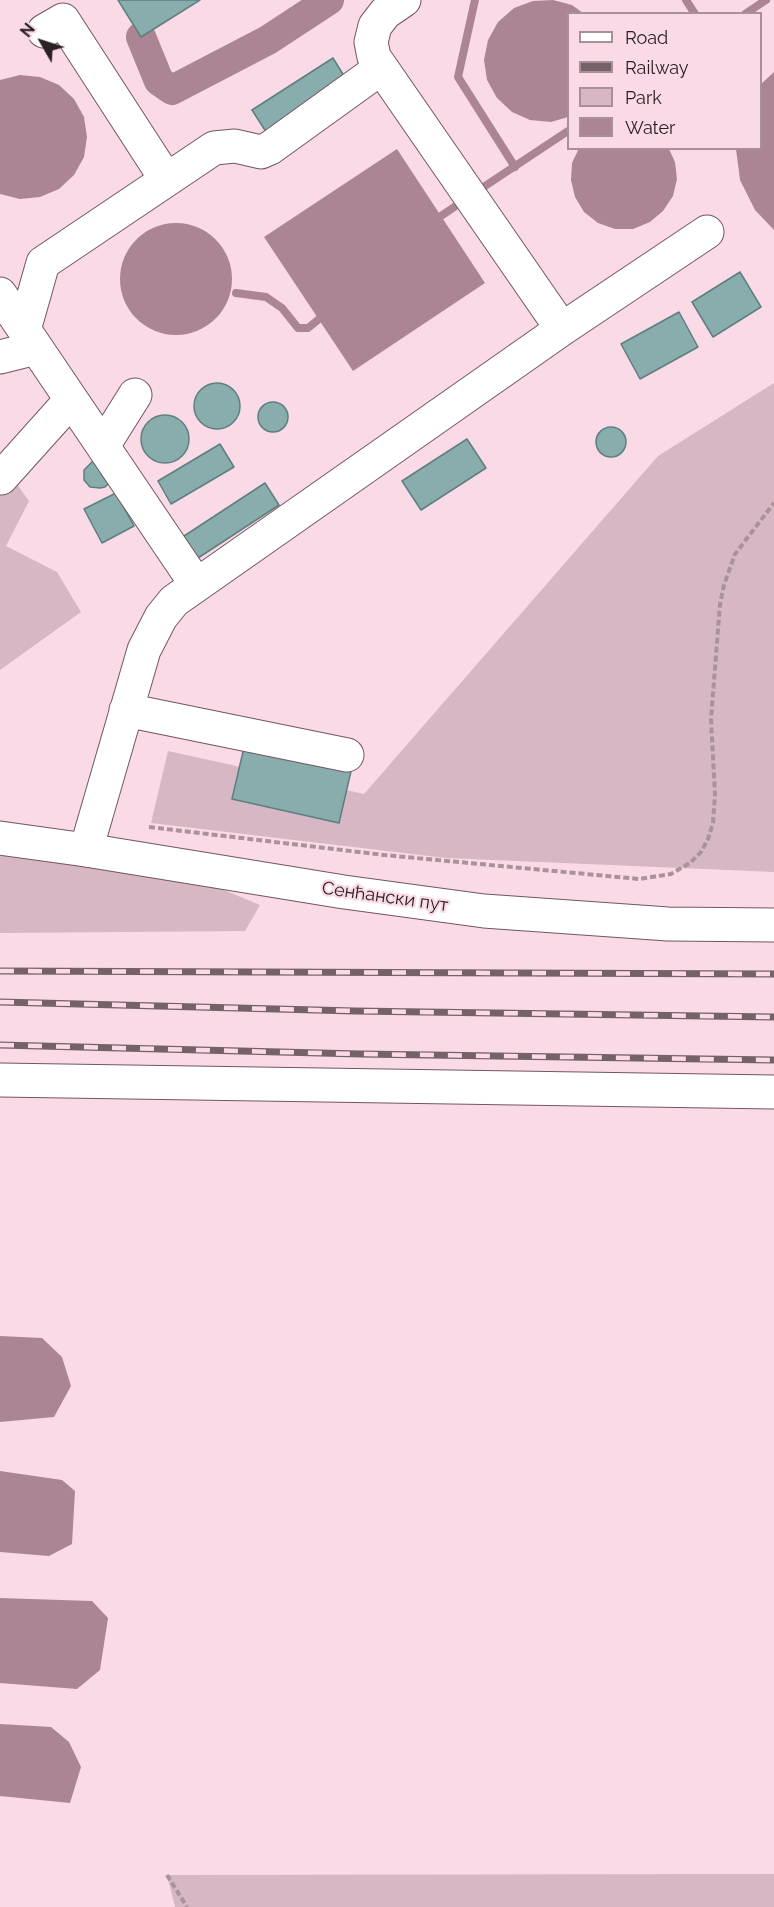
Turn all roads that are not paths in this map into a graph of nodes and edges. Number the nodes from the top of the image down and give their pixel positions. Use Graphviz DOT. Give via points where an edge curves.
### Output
graph roads {
  1 [pos="404,0"];
  2 [pos="44,31"];
  3 [pos="381,68"];
  4 [pos="166,179"];
  5 [pos="707,232"];
  6 [pos="0,294"];
  7 [pos="562,328"];
  8 [pos="30,339"];
  9 [pos="0,357"];
  10 [pos="135,395"];
  11 [pos="71,400"];
  12 [pos="102,446"];
  13 [pos="1,478"];
  14 [pos="196,584"];
  15 [pos="126,710"];
  16 [pos="347,755"];
  17 [pos="0,838"];
  18 [pos="86,850"];
  19 [pos="774,925"];
  20 [pos="0,1080"];
  21 [pos="774,1092"];
  1 -- 3 [label="main road" via="385,13 375,26 371,49"];
  2 -- 4 [label="main road" via="63,20"];
  3 -- 4 [label="main road" via="270,148 261,152 235,146 214,148"];
  3 -- 7 [label="main road"];
  4 -- 8 [label="main road" via="43,263"];
  5 -- 7 [label="main road"];
  6 -- 8 [label="main road"];
  7 -- 14 [label="main road"];
  8 -- 9 [label="main road"];
  8 -- 11 [label="main road"];
  10 -- 12 [label="main road"];
  11 -- 12 [label="main road"];
  11 -- 13 [label="main road"];
  12 -- 14 [label="main road"];
  14 -- 15 [label="main road" via="174,601 151,632"];
  15 -- 16 [label="main road"];
  15 -- 18 [label="main road"];
  17 -- 18 [label="main road, Сенћански пут"];
  18 -- 19 [label="main road, Сенћански пут" via="484,911 668,924"];
  20 -- 21 [label="main road"];
}
